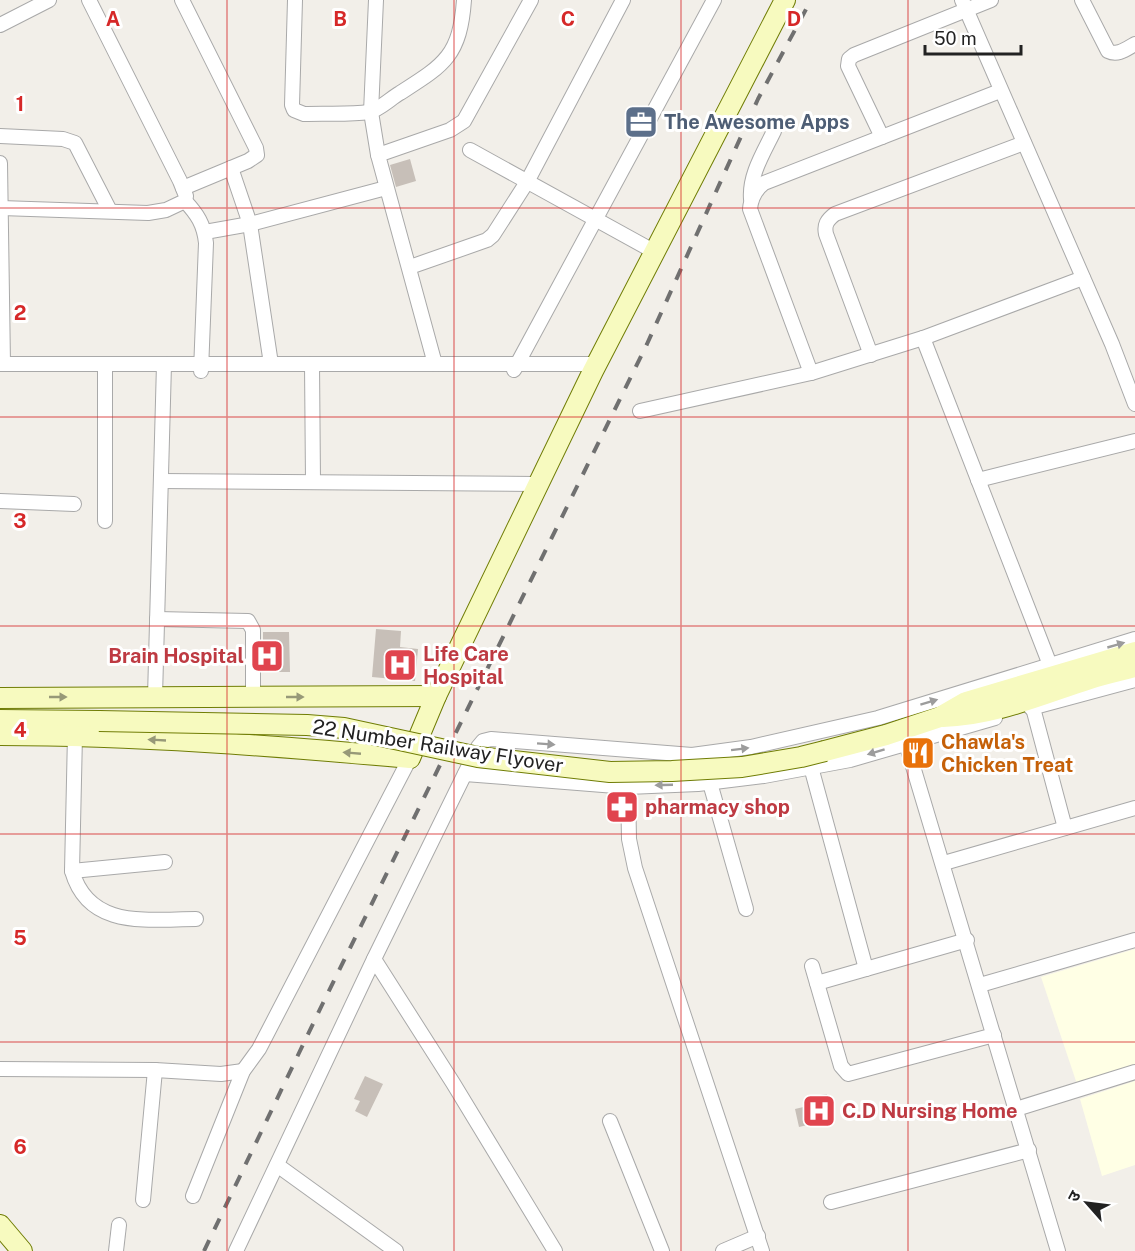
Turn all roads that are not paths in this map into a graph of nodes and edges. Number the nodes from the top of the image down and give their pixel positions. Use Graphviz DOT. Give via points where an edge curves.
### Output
graph roads {
  1 [pos="49,0"];
  2 [pos="89,0"];
  3 [pos="182,0"];
  4 [pos="295,0"];
  5 [pos="376,0"];
  6 [pos="464,0"];
  7 [pos="531,0"];
  8 [pos="623,0"];
  9 [pos="714,0"];
  10 [pos="785,0"];
  11 [pos="991,0"];
  12 [pos="1082,0"];
  13 [pos="964,5"];
  14 [pos="0,25"];
  15 [pos="1135,44"];
  16 [pos="1000,91"];
  17 [pos="371,112"];
  18 [pos="774,131"];
  19 [pos="0,136"];
  20 [pos="882,138"];
  21 [pos="1024,143"];
  22 [pos="470,150"];
  23 [pos="378,155"];
  24 [pos="0,163"];
  25 [pos="231,168"];
  26 [pos="527,182"];
  27 [pos="386,188"];
  28 [pos="184,194"];
  29 [pos="751,201"];
  30 [pos="1,208"];
  31 [pos="110,211"];
  32 [pos="596,220"];
  33 [pos="250,224"];
  34 [pos="205,232"];
  35 [pos="655,252"];
  36 [pos="410,267"];
  37 [pos="1083,278"];
  38 [pos="923,338"];
  39 [pos="871,355"];
  40 [pos="271,364"];
  41 [pos="435,364"];
  42 [pos="1,367"];
  43 [pos="164,368"];
  44 [pos="202,368"];
  45 [pos="312,368"];
  46 [pos="515,368"];
  47 [pos="595,368"];
  48 [pos="105,371"];
  49 [pos="811,373"];
  50 [pos="1135,404"];
  51 [pos="640,411"];
  52 [pos="1135,441"];
  53 [pos="161,480"];
  54 [pos="978,480"];
  55 [pos="313,482"];
  56 [pos="537,484"];
  57 [pos="0,501"];
  58 [pos="74,504"];
  59 [pos="105,521"];
  60 [pos="157,619"];
  61 [pos="1135,639"];
  62 [pos="1135,652"];
  63 [pos="1050,664"];
  64 [pos="1135,667"];
  65 [pos="1135,680"];
  66 [pos="436,696"];
  67 [pos="155,697"];
  68 [pos="253,697"];
  69 [pos="0,698"];
  70 [pos="1033,708"];
  71 [pos="940,717"];
  72 [pos="0,720"];
  73 [pos="0,735"];
  74 [pos="75,735"];
  75 [pos="906,743"];
  76 [pos="410,758"];
  77 [pos="811,767"];
  78 [pos="465,774"];
  79 [pos="710,783"];
  80 [pos="628,787"];
  81 [pos="1135,808"];
  82 [pos="1065,828"];
  83 [pos="165,862"];
  84 [pos="944,862"];
  85 [pos="72,871"];
  86 [pos="746,909"];
  87 [pos="196,919"];
  88 [pos="967,940"];
  89 [pos="1135,940"];
  90 [pos="374,959"];
  91 [pos="812,966"];
  92 [pos="866,969"];
  93 [pos="817,983"];
  94 [pos="980,986"];
  95 [pos="994,1035"];
  96 [pos="0,1069"];
  97 [pos="155,1071"];
  98 [pos="243,1071"];
  99 [pos="1135,1072"];
  100 [pos="1016,1109"];
  101 [pos="610,1120"];
  102 [pos="1029,1150"];
  103 [pos="276,1165"];
  104 [pos="193,1196"];
  105 [pos="143,1200"];
  106 [pos="831,1202"];
  107 [pos="0,1225"];
  108 [pos="119,1225"];
  109 [pos="758,1236"];
  110 [pos="22,1251"];
  111 [pos="116,1251"];
  112 [pos="236,1251"];
  113 [pos="396,1251"];
  114 [pos="555,1251"];
  115 [pos="662,1251"];
  116 [pos="723,1251"];
  117 [pos="762,1251"];
  118 [pos="1058,1251"];
  1 -- 14 [label="street"];
  2 -- 28 [label="street"];
  3 -- 25 [label="street" via="256,148 252,159"];
  4 -- 17 [label="street" via="294,110 304,114"];
  5 -- 17 [label="street"];
  6 -- 17 [label="street" via="458,35 444,62"];
  7 -- 23 [label="street" via="464,121 450,130"];
  8 -- 26 [label="street"];
  9 -- 32 [label="street"];
  10 -- 35 [label="street"];
  11 -- 13 [label="street"];
  12 -- 15 [label="street" via="1108,51 1120,52"];
  13 -- 16 [label="street"];
  13 -- 20 [label="street" via="849,59 848,66"];
  16 -- 20 [label="street"];
  16 -- 21 [label="street"];
  17 -- 23 [label="street"];
  18 -- 29 [label="street" via="753,177"];
  19 -- 31 [label="street" via="75,143"];
  20 -- 29 [label="street" via="764,183"];
  21 -- 37 [label="street"];
  21 -- 39 [label="street" via="835,213 828,219 826,234"];
  22 -- 26 [label="street"];
  23 -- 27 [label="street"];
  24 -- 30 [label="street"];
  25 -- 28 [label="street"];
  25 -- 33 [label="street"];
  26 -- 32 [label="street"];
  26 -- 36 [label="street" via="487,240"];
  27 -- 33 [label="street"];
  27 -- 36 [label="street"];
  28 -- 31 [label="street" via="158,212"];
  28 -- 34 [label="street"];
  29 -- 49 [label="street" via="750,209"];
  30 -- 31 [label="street"];
  30 -- 42 [label="street"];
  32 -- 35 [label="street"];
  32 -- 46 [label="street"];
  33 -- 34 [label="street"];
  33 -- 40 [label="street"];
  34 -- 44 [label="street"];
  35 -- 47 [label="street"];
  36 -- 41 [label="street"];
  37 -- 38 [label="street"];
  37 -- 50 [label="street"];
  38 -- 39 [label="street"];
  38 -- 54 [label="street"];
  39 -- 49 [label="street"];
  40 -- 44 [label="street"];
  40 -- 45 [label="street"];
  41 -- 45 [label="street"];
  41 -- 46 [label="street"];
  42 -- 43 [label="street"];
  42 -- 48 [label="street"];
  43 -- 44 [label="street"];
  43 -- 48 [label="street"];
  43 -- 53 [label="street"];
  44 -- 45 [label="street"];
  45 -- 46 [label="street"];
  45 -- 55 [label="street"];
  46 -- 47 [label="street"];
  47 -- 56 [label="street"];
  48 -- 59 [label="street"];
  49 -- 51 [label="street"];
  52 -- 54 [label="street"];
  53 -- 55 [label="street"];
  53 -- 60 [label="street"];
  54 -- 63 [label="street"];
  55 -- 56 [label="street"];
  56 -- 66 [label="street"];
  57 -- 58 [label="street"];
  60 -- 67 [label="street"];
  60 -- 68 [label="street" via="248,621 254,630"];
  63 -- 61 [label="street, one-way"];
  62 -- 71 [label="street, 22 Number Railway Flyover" via="966,702"];
  78 -- 63 [label="street, one-way" via="478,747 491,739 693,754 751,747 878,718"];
  64 -- 71 [label="street, 22 Number Railway Flyover" via="976,714"];
  65 -- 70 [label="street"];
  68 -- 66 [label="street, one-way"];
  66 -- 76 [label="street"];
  67 -- 68 [label="street"];
  69 -- 67 [label="street, one-way"];
  70 -- 75 [label="street"];
  70 -- 82 [label="street"];
  71 -- 72 [label="street, 22 Number Railway Flyover, bridge" via="801,758 742,768 610,772 478,757 344,728"];
  73 -- 74 [label="street"];
  76 -- 74 [label="street, one-way"];
  74 -- 85 [label="street"];
  75 -- 77 [label="street, one-way"];
  75 -- 84 [label="street"];
  76 -- 98 [label="street" via="260,1049"];
  77 -- 79 [label="street"];
  77 -- 92 [label="street"];
  78 -- 80 [label="street"];
  78 -- 90 [label="street"];
  79 -- 80 [label="street, one-way"];
  79 -- 86 [label="street"];
  80 -- 109 [label="street" via="629,839 635,868"];
  81 -- 82 [label="street"];
  82 -- 84 [label="street"];
  83 -- 85 [label="street"];
  84 -- 88 [label="street"];
  85 -- 87 [label="street" via="85,895 112,916"];
  88 -- 92 [label="street"];
  88 -- 94 [label="street"];
  89 -- 94 [label="street"];
  90 -- 103 [label="street"];
  90 -- 114 [label="street"];
  91 -- 93 [label="street"];
  92 -- 93 [label="street"];
  93 -- 95 [label="street" via="841,1066 848,1074"];
  94 -- 95 [label="street"];
  95 -- 100 [label="street"];
  96 -- 97 [label="street"];
  97 -- 98 [label="street"];
  97 -- 105 [label="street"];
  98 -- 104 [label="street"];
  99 -- 100 [label="street"];
  100 -- 102 [label="street"];
  101 -- 115 [label="street"];
  102 -- 106 [label="street"];
  102 -- 118 [label="street"];
  103 -- 112 [label="street"];
  103 -- 113 [label="street"];
  107 -- 110 [label="street"];
  108 -- 111 [label="street"];
  109 -- 116 [label="street"];
  109 -- 117 [label="street"];
}
